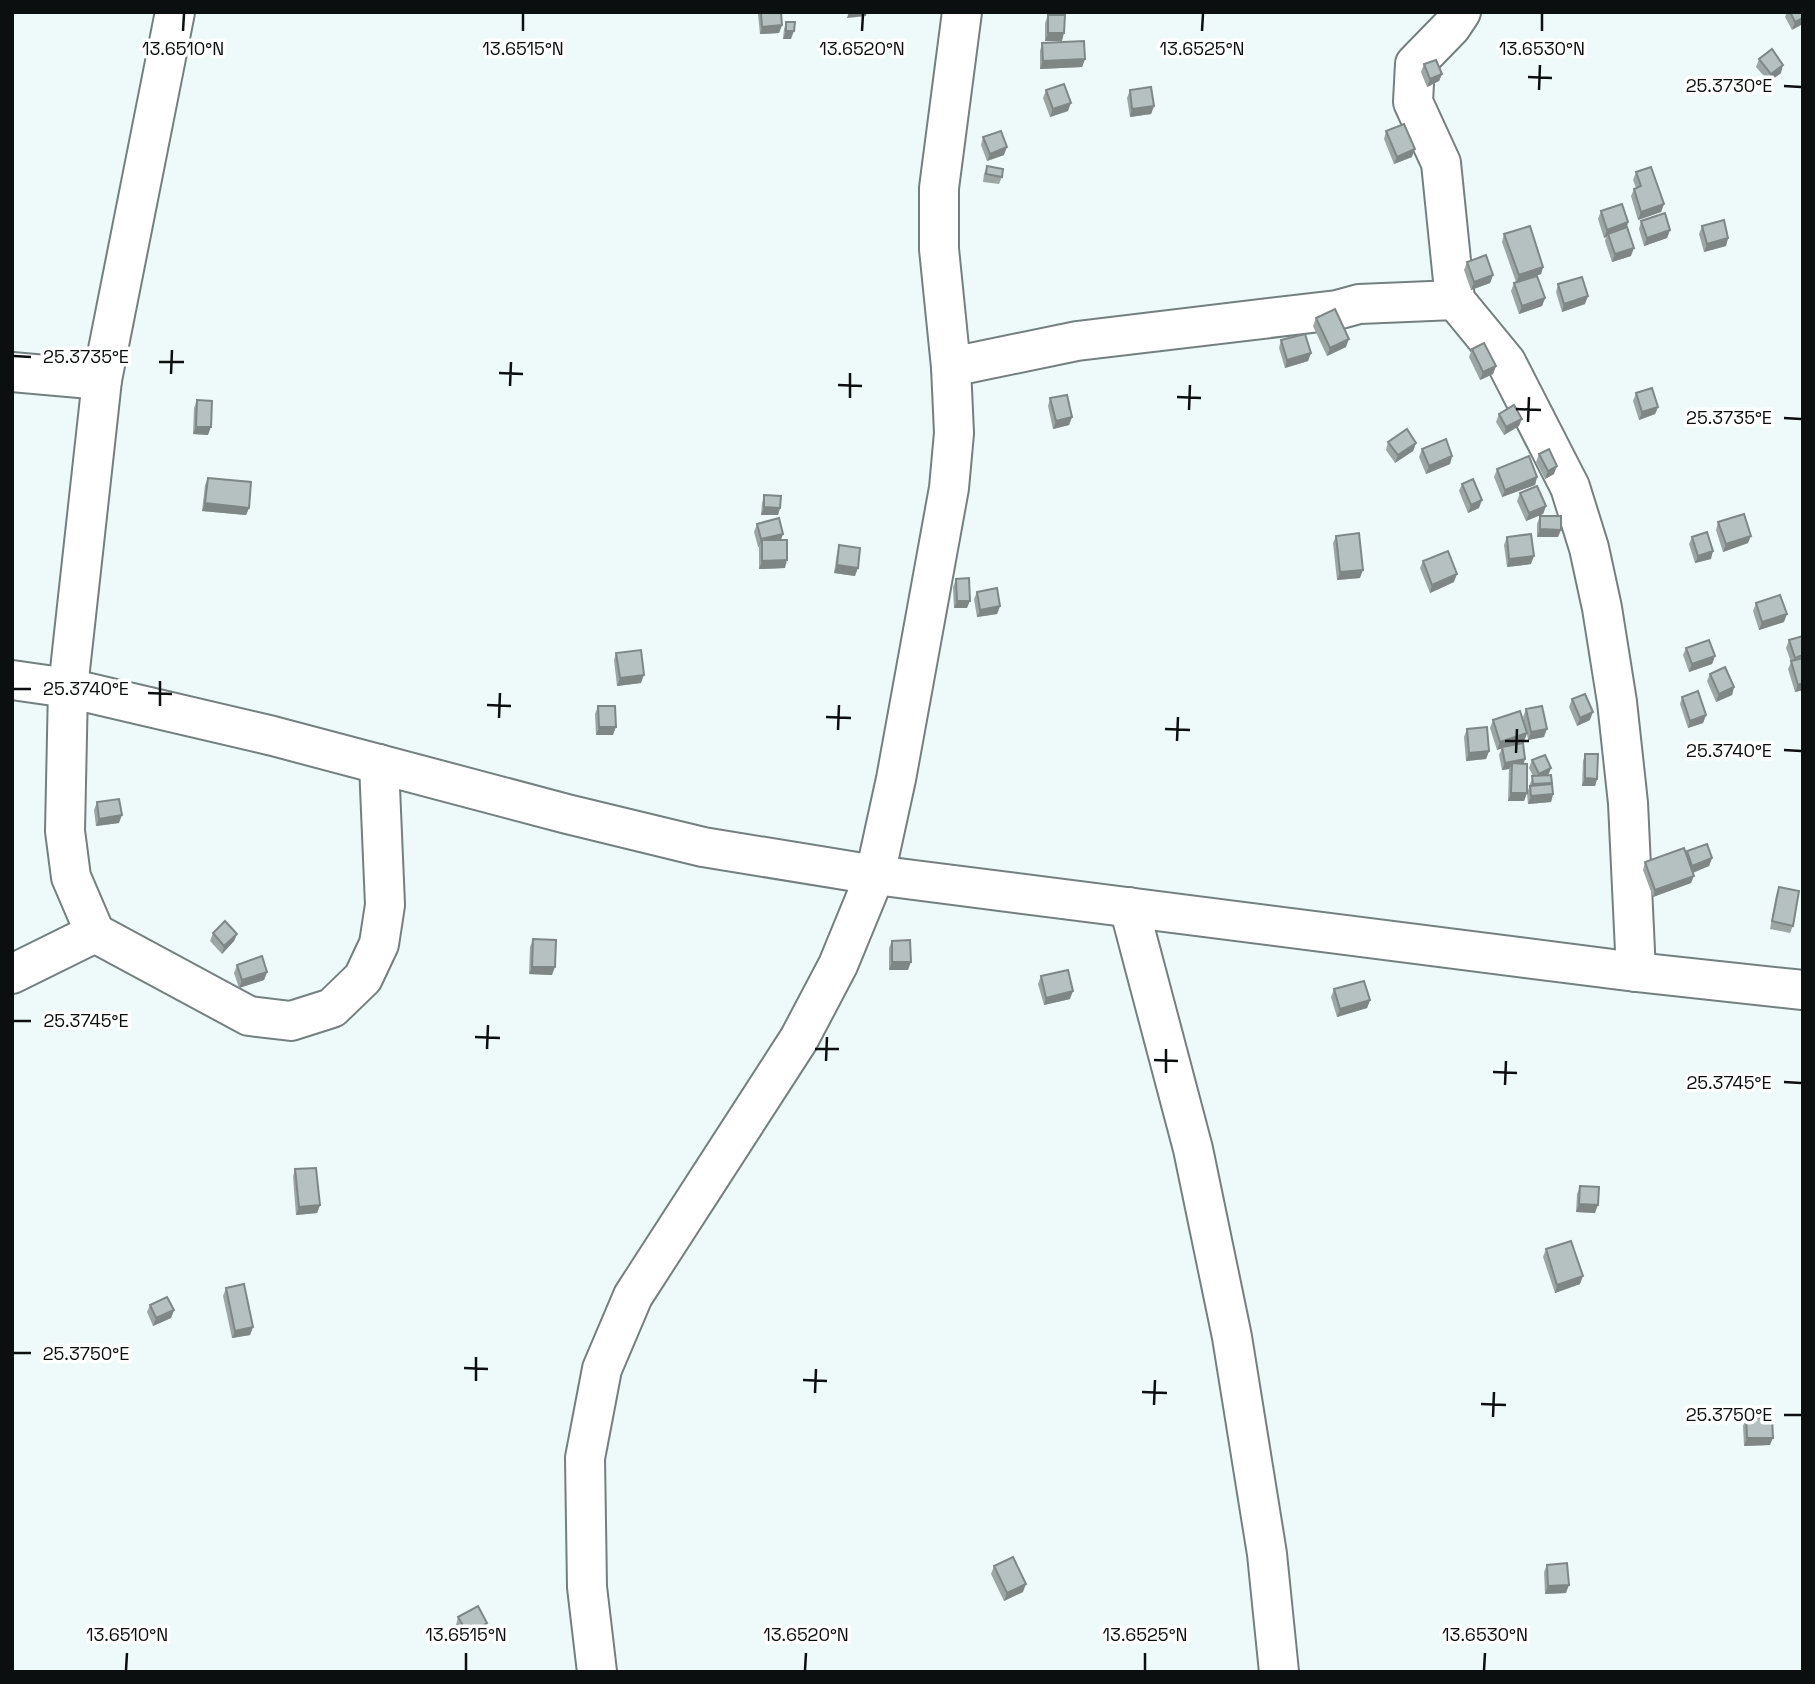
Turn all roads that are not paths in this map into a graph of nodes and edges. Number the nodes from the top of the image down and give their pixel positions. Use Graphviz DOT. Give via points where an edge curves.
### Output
graph roads {
  1 [pos="175,12"];
  2 [pos="962,12"];
  3 [pos="1461,12"];
  4 [pos="1455,300"];
  5 [pos="951,367"];
  6 [pos="12,372"];
  7 [pos="102,380"];
  8 [pos="12,680"];
  9 [pos="68,688"];
  10 [pos="379,764"];
  11 [pos="875,875"];
  12 [pos="1129,907"];
  13 [pos="95,933"];
  14 [pos="1636,972"];
  15 [pos="12,974"];
  16 [pos="1803,990"];
  17 [pos="597,1672"];
  18 [pos="1279,1672"];
  1 -- 7 [label="street"];
  2 -- 5 [label="street" via="939,188 939,249"];
  3 -- 4 [label="street" via="1415,64 1413,102 1441,163"];
  4 -- 5 [label="street" via="1359,304 1077,341"];
  4 -- 14 [label="street" via="1506,362 1570,487 1589,548 1617,702 1627,791"];
  5 -- 11 [label="street" via="954,433 949,488"];
  6 -- 7 [label="street"];
  7 -- 9 [label="street"];
  8 -- 9 [label="street"];
  9 -- 10 [label="street"];
  9 -- 13 [label="street" via="65,831 71,877"];
  10 -- 11 [label="street" via="703,847"];
  10 -- 13 [label="street" via="385,905 379,944 363,978 332,1008 291,1021 249,1016"];
  11 -- 12 [label="street"];
  11 -- 17 [label="street" via="838,965 799,1040 634,1296 602,1369 585,1458 587,1587"];
  12 -- 14 [label="street"];
  12 -- 18 [label="street" via="1194,1149 1232,1337 1267,1554"];
  13 -- 15 [label="street"];
  14 -- 16 [label="street"];
}
